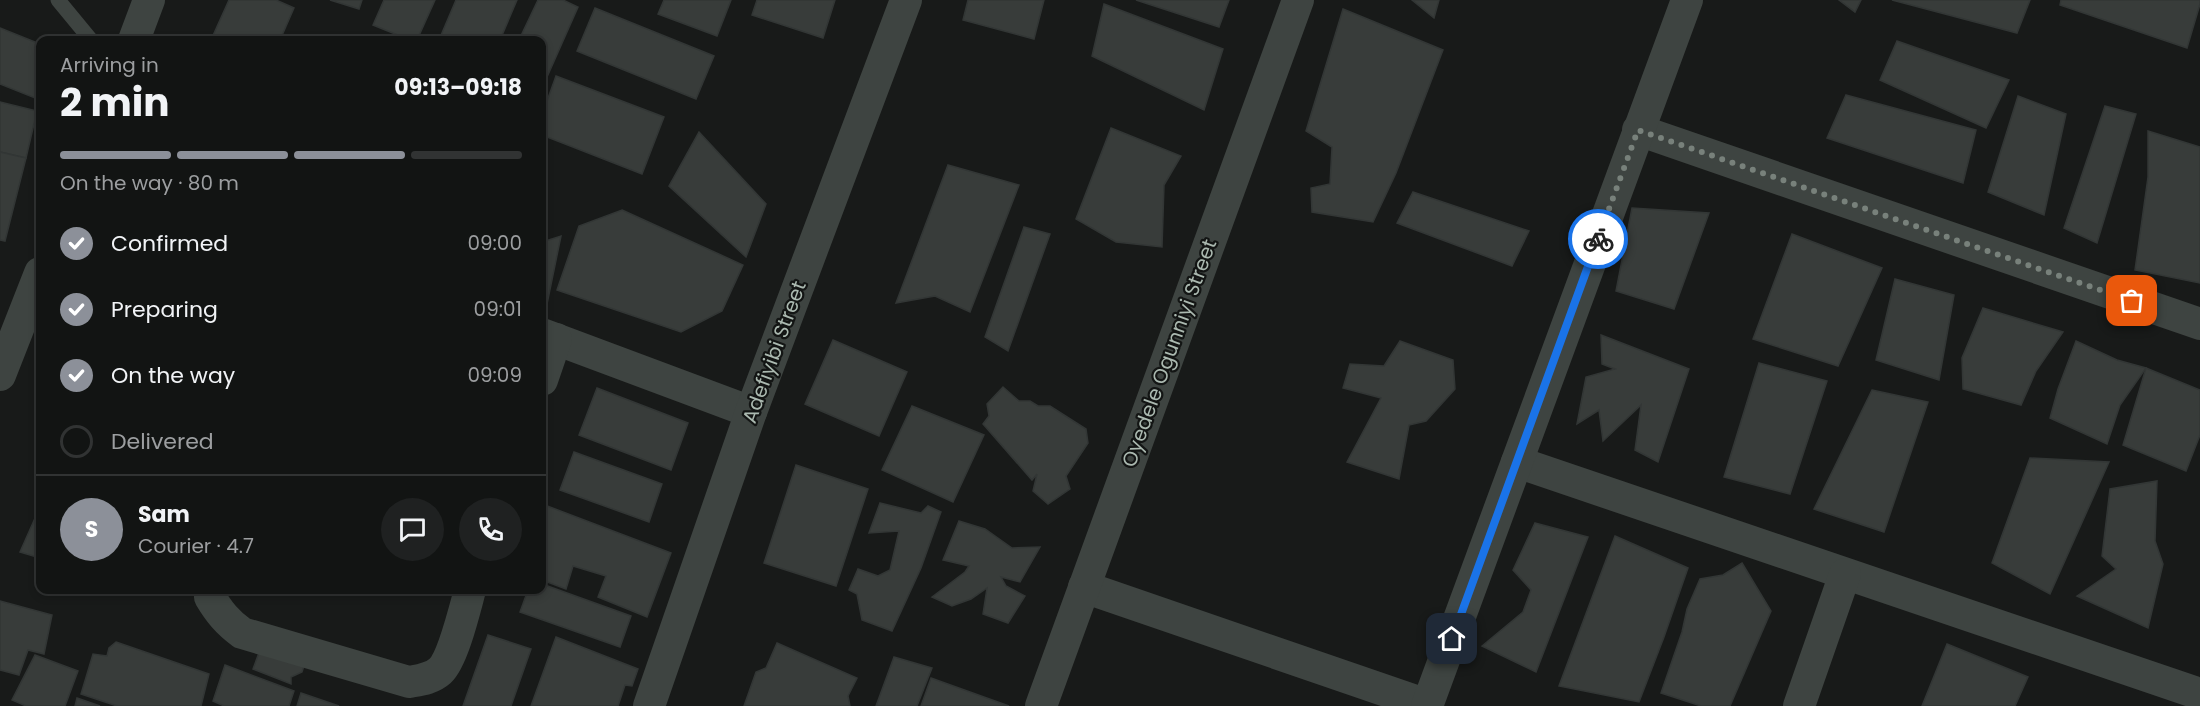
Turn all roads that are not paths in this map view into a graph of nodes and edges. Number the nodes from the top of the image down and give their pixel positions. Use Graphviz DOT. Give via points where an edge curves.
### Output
graph roads {
  1 [pos="58,0"];
  2 [pos="149,0"];
  3 [pos="906,0"];
  4 [pos="1298,0"];
  5 [pos="1687,0"];
  6 [pos="88,36"];
  7 [pos="136,36"];
  8 [pos="1638,130"];
  9 [pos="36,279"];
  10 [pos="10,318"];
  11 [pos="2200,324"];
  12 [pos="549,336"];
  13 [pos="546,355"];
  14 [pos="0,375"];
  15 [pos="751,412"];
  16 [pos="1517,462"];
  17 [pos="1845,574"];
  18 [pos="1084,587"];
  19 [pos="210,594"];
  20 [pos="469,594"];
  21 [pos="2194,691"];
  22 [pos="649,706"];
  23 [pos="1041,706"];
  24 [pos="1427,706"];
  25 [pos="1799,706"];
  1 -- 6 [label="lane"];
  2 -- 7 [label="street"];
  3 -- 15 [label="street, Adefiyibi Street"];
  4 -- 18 [label="street, Oyedele Ogunniyi Street"];
  5 -- 8 [label="street"];
  8 -- 11 [label="street"];
  8 -- 16 [label="street"];
  9 -- 10 [label="street"];
  10 -- 14 [label="street"];
  12 -- 13 [label="street"];
  12 -- 15 [label="street"];
  15 -- 22 [label="street, Adefiyibi Street"];
  16 -- 17 [label="street"];
  16 -- 24 [label="street"];
  17 -- 21 [label="street"];
  17 -- 25 [label="street"];
  18 -- 23 [label="street, Oyedele Ogunniyi Street"];
  18 -- 24 [label="street"];
  19 -- 20 [label="street" via="226,622 242,633 409,682 425,680 442,670"];
}
